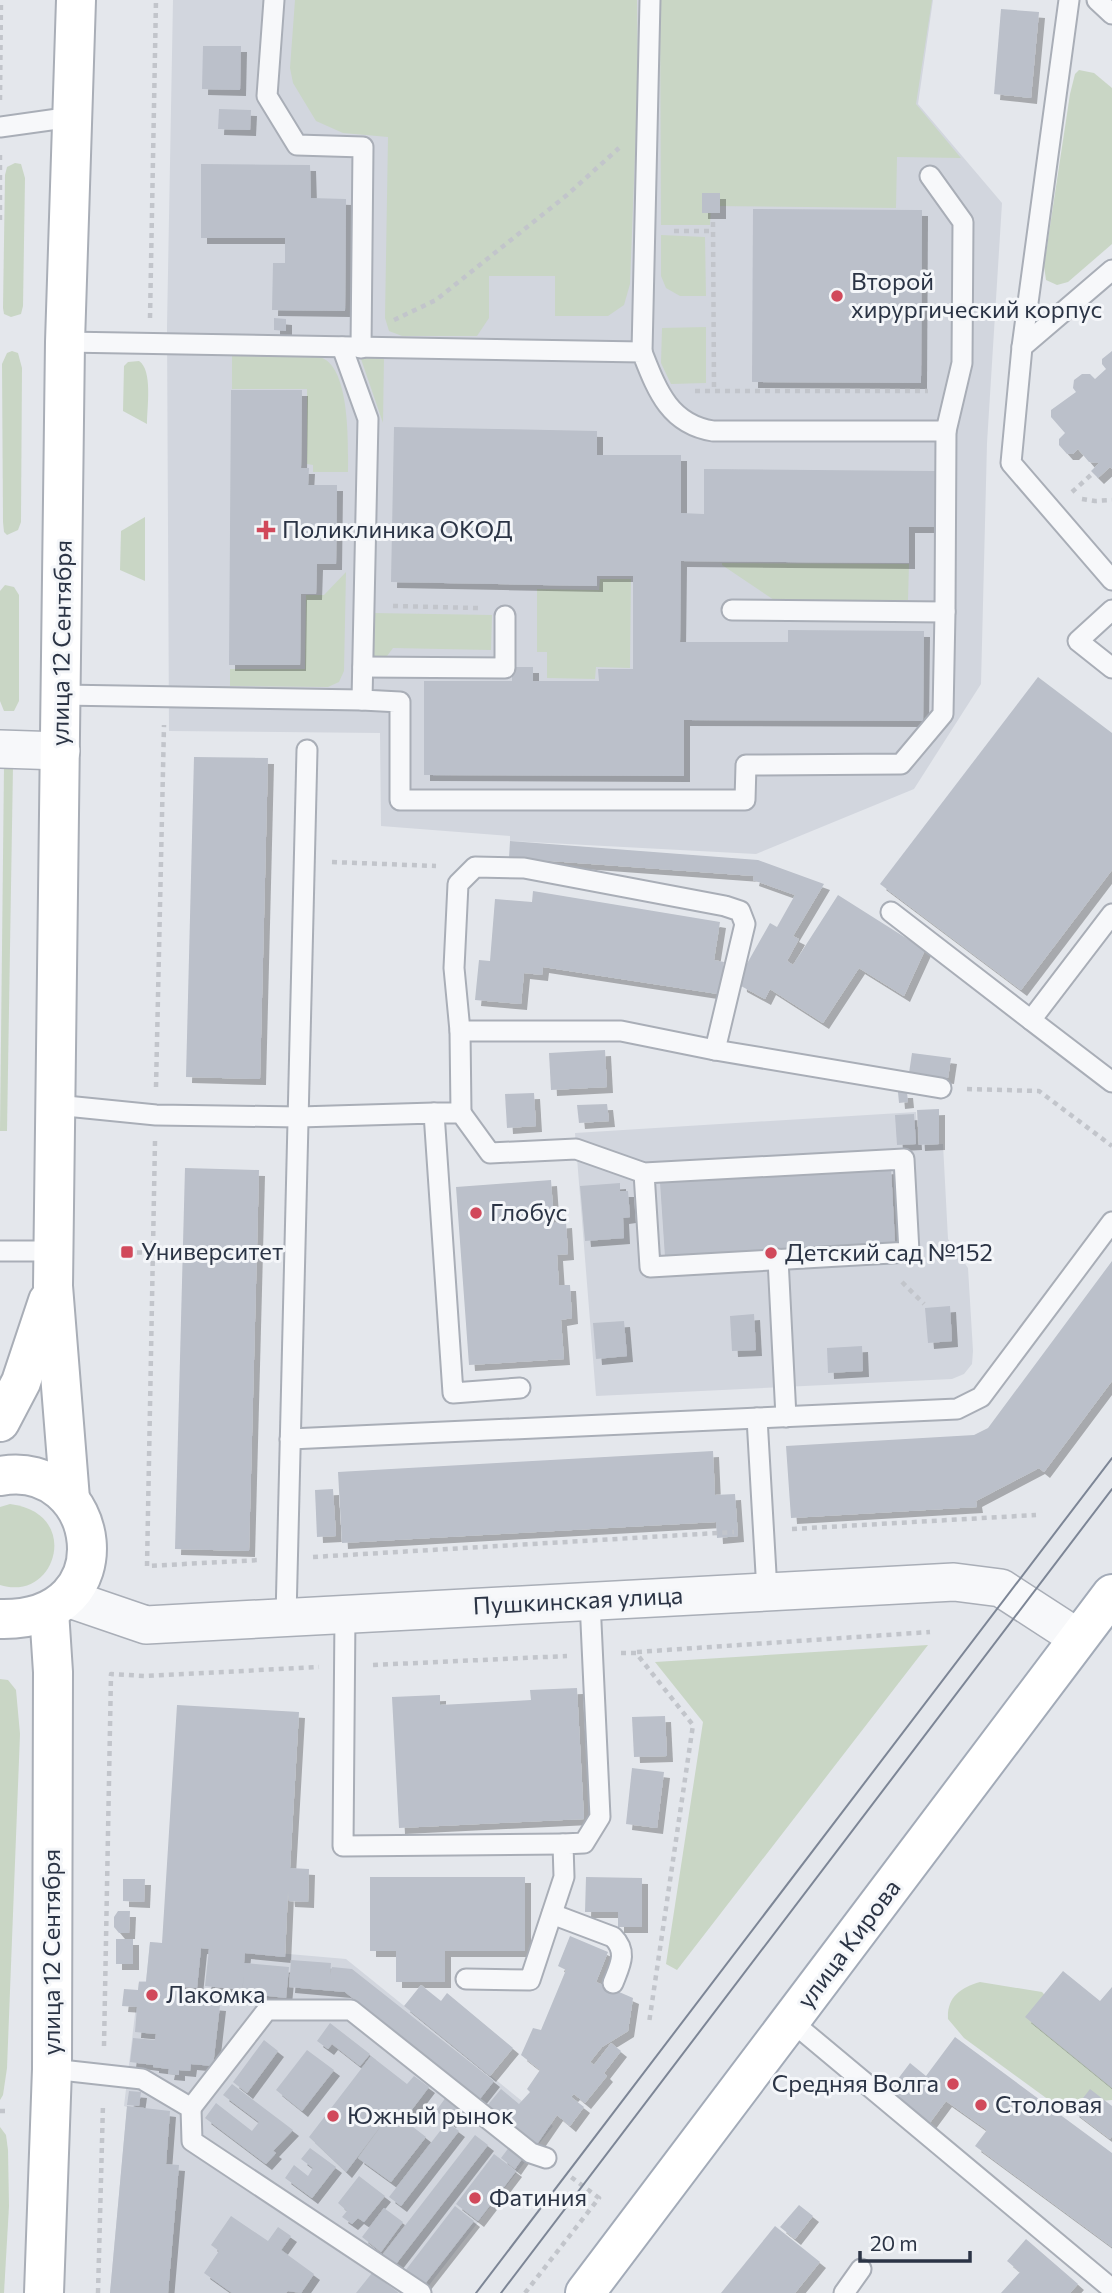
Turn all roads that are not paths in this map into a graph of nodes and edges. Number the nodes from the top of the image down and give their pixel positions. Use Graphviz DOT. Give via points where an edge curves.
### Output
graph roads {
  1 [pos="76,0"];
  2 [pos="274,0"];
  3 [pos="650,0"];
  4 [pos="1069,0"];
  5 [pos="1097,0"];
  6 [pos="1112,14"];
  7 [pos="72,117"];
  8 [pos="0,127"];
  9 [pos="930,176"];
  10 [pos="1112,270"];
  11 [pos="65,342"];
  12 [pos="352,347"];
  13 [pos="1022,347"];
  14 [pos="642,352"];
  15 [pos="946,431"];
  16 [pos="1112,580"];
  17 [pos="732,610"];
  18 [pos="1112,610"];
  19 [pos="946,612"];
  20 [pos="505,616"];
  21 [pos="363,667"];
  22 [pos="1112,668"];
  23 [pos="62,695"];
  24 [pos="362,700"];
  25 [pos="0,749"];
  26 [pos="307,750"];
  27 [pos="61,751"];
  28 [pos="891,912"];
  29 [pos="1112,914"];
  30 [pos="1031,1020"];
  31 [pos="460,1031"];
  32 [pos="715,1051"];
  33 [pos="1112,1082"];
  34 [pos="941,1088"];
  35 [pos="56,1105"];
  36 [pos="461,1113"];
  37 [pos="434,1114"];
  38 [pos="299,1117"];
  39 [pos="644,1173"];
  40 [pos="1112,1222"];
  41 [pos="0,1251"];
  42 [pos="778,1259"];
  43 [pos="53,1268"];
  44 [pos="520,1388"];
  45 [pos="786,1417"];
  46 [pos="757,1418"];
  47 [pos="0,1422"];
  48 [pos="290,1440"];
  49 [pos="0,1476"];
  50 [pos="70,1499"];
  51 [pos="767,1591"];
  52 [pos="1112,1594"];
  53 [pos="590,1601"];
  54 [pos="58,1604"];
  55 [pos="345,1614"];
  56 [pos="286,1617"];
  57 [pos="0,1619"];
  58 [pos="1078,1638"];
  59 [pos="563,1844"];
  60 [pos="552,1914"];
  61 [pos="466,1979"];
  62 [pos="613,1983"];
  63 [pos="791,2021"];
  64 [pos="52,2069"];
  65 [pos="191,2108"];
  66 [pos="546,2158"];
  67 [pos="861,2269"];
  68 [pos="1112,2288"];
  69 [pos="44,2293"];
  70 [pos="421,2293"];
  71 [pos="585,2293"];
  72 [pos="844,2293"];
  1 -- 7 [label="main road, улица 12 Сентября"];
  2 -- 12 [label="lane" via="267,96 297,145 363,147"];
  3 -- 14 [label="lane"];
  4 -- 13 [label="lane"];
  5 -- 6 [label="lane"];
  7 -- 8 [label="lane"];
  7 -- 11 [label="main road, улица 12 Сентября"];
  9 -- 15 [label="lane" via="963,222 962,363"];
  10 -- 13 [label="lane"];
  11 -- 12 [label="lane"];
  11 -- 23 [label="main road, улица 12 Сентября"];
  12 -- 14 [label="lane"];
  12 -- 21 [label="lane" via="368,419"];
  13 -- 16 [label="lane" via="1011,463"];
  14 -- 15 [label="lane" via="659,391 681,419 696,428"];
  15 -- 19 [label="lane"];
  17 -- 19 [label="lane"];
  18 -- 22 [label="lane" via="1078,641"];
  19 -- 24 [label="lane" via="943,714 901,764 746,765 745,800 400,800 400,702"];
  20 -- 21 [label="lane" via="505,668"];
  21 -- 24 [label="lane"];
  23 -- 24 [label="lane"];
  23 -- 27 [label="main road, улица 12 Сентября"];
  25 -- 27 [label="street"];
  26 -- 38 [label="lane"];
  27 -- 35 [label="main road, улица 12 Сентября"];
  28 -- 30 [label="lane"];
  29 -- 30 [label="lane"];
  30 -- 33 [label="lane"];
  31 -- 32 [label="lane" via="621,1031"];
  31 -- 32 [label="lane" via="454,968 458,884 475,867 524,868 740,911 745,924"];
  31 -- 36 [label="lane"];
  32 -- 34 [label="lane"];
  35 -- 38 [label="lane" via="156,1115"];
  35 -- 43 [label="main road, улица 12 Сентября"];
  36 -- 37 [label="lane"];
  36 -- 39 [label="lane" via="490,1153 576,1149"];
  37 -- 38 [label="lane"];
  37 -- 44 [label="lane" via="453,1393"];
  38 -- 48 [label="lane"];
  39 -- 42 [label="lane" via="650,1267"];
  39 -- 42 [label="lane" via="904,1158 909,1252"];
  40 -- 45 [label="lane" via="981,1397 957,1409"];
  41 -- 43 [label="lane"];
  42 -- 45 [label="lane"];
  43 -- 47 [label="main road, улица 12 Сентября" via="21,1382"];
  43 -- 50 [label="main road, улица 12 Сентября"];
  45 -- 46 [label="lane"];
  46 -- 48 [label="lane"];
  46 -- 51 [label="lane"];
  48 -- 56 [label="lane"];
  49 -- 50 [label="main road" via="16,1473 46,1480"];
  50 -- 54 [label="main road" via="82,1518 87,1560 79,1581"];
  51 -- 53 [label="street, Пушкинская улица"];
  51 -- 58 [label="street, Пушкинская улица" via="954,1581 1002,1588"];
  52 -- 58 [label="main road, улица Кирова"];
  53 -- 55 [label="street, Пушкинская улица"];
  53 -- 59 [label="lane" via="600,1817 584,1843"];
  54 -- 56 [label="street, Пушкинская улица" via="146,1625"];
  54 -- 57 [label="main road" via="24,1619"];
  54 -- 64 [label="main road, улица 12 Сентября" via="53,1672"];
  55 -- 56 [label="street, Пушкинская улица"];
  55 -- 59 [label="lane" via="343,1846"];
  58 -- 63 [label="main road, улица Кирова"];
  59 -- 60 [label="lane" via="564,1877"];
  60 -- 61 [label="lane" via="530,1980"];
  60 -- 62 [label="lane" via="613,1937 620,1944 623,1956"];
  63 -- 68 [label="lane"];
  63 -- 71 [label="main road, улица Кирова"];
  64 -- 65 [label="lane" via="142,2079"];
  64 -- 69 [label="main road, улица 12 Сентября"];
  65 -- 66 [label="lane" via="267,2010 351,2010 531,2153"];
  65 -- 70 [label="lane" via="192,2141"];
  67 -- 72 [label="lane"];
}
